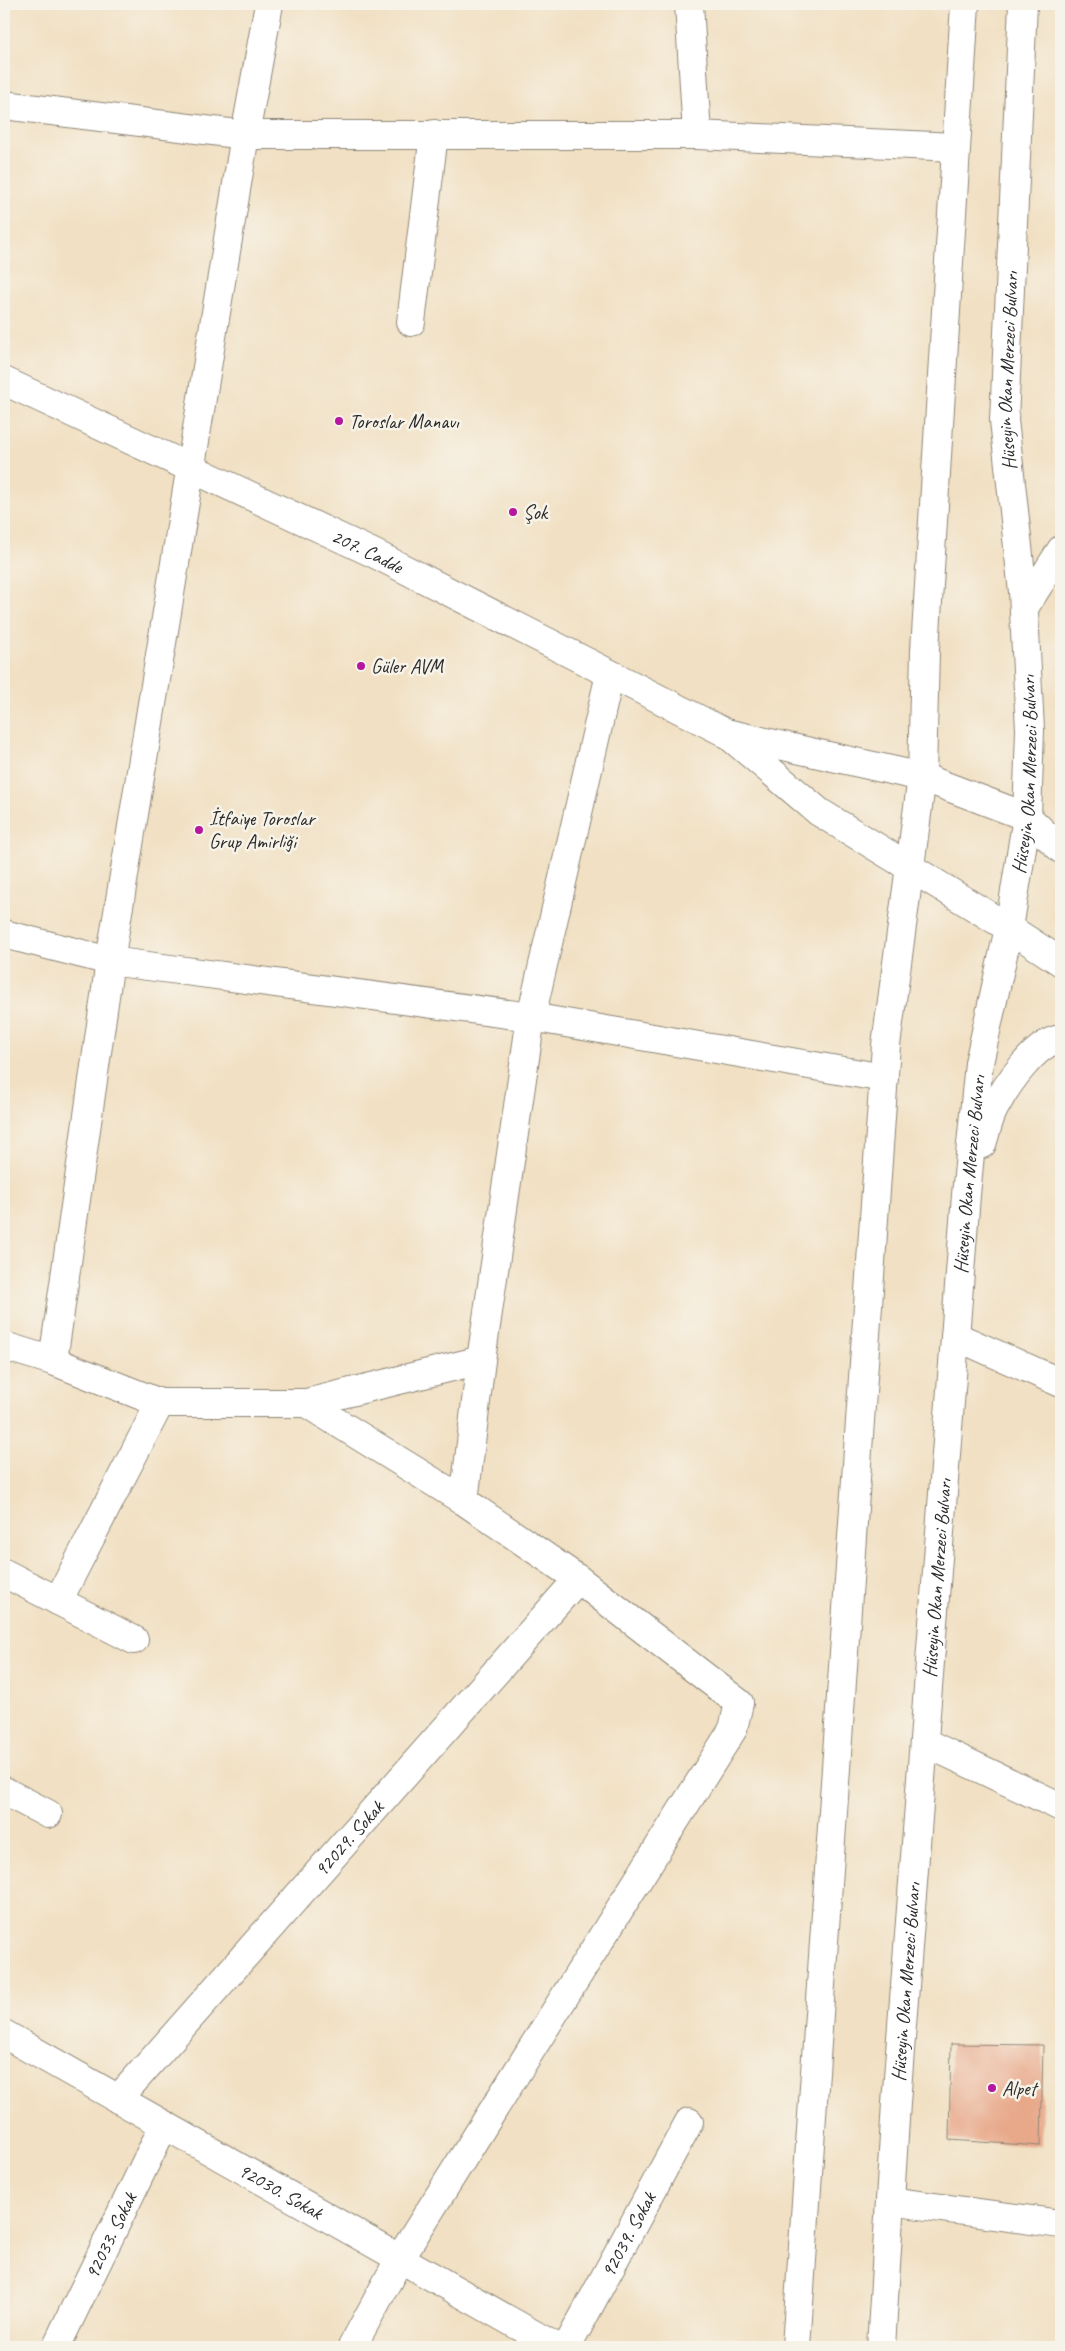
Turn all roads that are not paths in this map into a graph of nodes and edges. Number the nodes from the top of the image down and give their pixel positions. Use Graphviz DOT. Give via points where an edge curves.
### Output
graph roads {
  1 [pos="269,4"];
  2 [pos="689,4"];
  3 [pos="965,4"];
  4 [pos="1023,4"];
  5 [pos="4,105"];
  6 [pos="434,134"];
  7 [pos="245,135"];
  8 [pos="697,135"];
  9 [pos="955,147"];
  10 [pos="411,322"];
  11 [pos="4,381"];
  12 [pos="190,468"];
  13 [pos="1061,550"];
  14 [pos="1024,608"];
  15 [pos="610,674"];
  16 [pos="726,733"];
  17 [pos="922,777"];
  18 [pos="1027,817"];
  19 [pos="1061,848"];
  20 [pos="911,868"];
  21 [pos="1009,928"];
  22 [pos="4,934"];
  23 [pos="110,961"];
  24 [pos="1061,962"];
  25 [pos="531,1017"];
  26 [pos="1061,1039"];
  27 [pos="884,1078"];
  28 [pos="966,1195"];
  29 [pos="956,1336"];
  30 [pos="4,1346"];
  31 [pos="481,1360"];
  32 [pos="53,1361"];
  33 [pos="1061,1383"];
  34 [pos="160,1403"];
  35 [pos="306,1403"];
  36 [pos="464,1501"];
  37 [pos="4,1573"];
  38 [pos="578,1579"];
  39 [pos="58,1601"];
  40 [pos="134,1640"];
  41 [pos="924,1742"];
  42 [pos="4,1791"];
  43 [pos="1061,1807"];
  44 [pos="48,1814"];
  45 [pos="4,2034"];
  46 [pos="118,2099"];
  47 [pos="689,2122"];
  48 [pos="164,2125"];
  49 [pos="890,2201"];
  50 [pos="1061,2224"];
  51 [pos="400,2258"];
  52 [pos="56,2347"];
  53 [pos="352,2347"];
  54 [pos="556,2347"];
  55 [pos="567,2347"];
  56 [pos="796,2347"];
  57 [pos="881,2347"];
  1 -- 7 [label="street"];
  2 -- 8 [label="street"];
  3 -- 9 [label="street"];
  4 -- 14 [label="street, Hüseyin Okan Merzeci Bulvarı" via="1004,420"];
  5 -- 7 [label="street"];
  6 -- 7 [label="street"];
  6 -- 8 [label="street"];
  6 -- 10 [label="street"];
  7 -- 12 [label="street"];
  8 -- 9 [label="street"];
  9 -- 17 [label="street" via="925,650"];
  11 -- 12 [label="street, 207. Cadde"];
  12 -- 15 [label="street, 207. Cadde" via="375,554"];
  12 -- 23 [label="street"];
  13 -- 14 [label="street"];
  14 -- 18 [label="street, Hüseyin Okan Merzeci Bulvarı" via="1030,730"];
  15 -- 16 [label="street, 207. Cadde"];
  15 -- 25 [label="street"];
  16 -- 17 [label="street"];
  16 -- 20 [label="street" via="819,812"];
  17 -- 18 [label="street"];
  17 -- 20 [label="street"];
  18 -- 19 [label="street"];
  18 -- 21 [label="street, Hüseyin Okan Merzeci Bulvarı"];
  20 -- 21 [label="street"];
  20 -- 27 [label="street"];
  21 -- 24 [label="street"];
  21 -- 28 [label="street, Hüseyin Okan Merzeci Bulvarı" via="979,1063"];
  22 -- 23 [label="street"];
  23 -- 25 [label="street"];
  23 -- 32 [label="street"];
  25 -- 27 [label="street"];
  25 -- 31 [label="street"];
  26 -- 28 [label="street" via="1054,1040 1022,1066 994,1108"];
  27 -- 56 [label="street"];
  28 -- 29 [label="street, Hüseyin Okan Merzeci Bulvarı"];
  29 -- 33 [label="street"];
  29 -- 41 [label="street, Hüseyin Okan Merzeci Bulvarı"];
  30 -- 32 [label="street"];
  31 -- 35 [label="street"];
  31 -- 36 [label="street"];
  32 -- 34 [label="street"];
  34 -- 35 [label="street"];
  34 -- 39 [label="street"];
  35 -- 36 [label="street"];
  36 -- 38 [label="street"];
  37 -- 39 [label="street"];
  38 -- 46 [label="street, 92029. Sokak"];
  38 -- 51 [label="street" via="739,1703 734,1729"];
  39 -- 40 [label="street"];
  41 -- 43 [label="street"];
  41 -- 49 [label="street, Hüseyin Okan Merzeci Bulvarı"];
  42 -- 44 [label="street"];
  45 -- 46 [label="street, 92030. Sokak"];
  46 -- 48 [label="street, 92030. Sokak"];
  47 -- 55 [label="street, 92039. Sokak"];
  48 -- 51 [label="street, 92030. Sokak"];
  48 -- 52 [label="street, 92033. Sokak"];
  49 -- 50 [label="street"];
  49 -- 57 [label="street, Hüseyin Okan Merzeci Bulvarı"];
  51 -- 53 [label="street"];
  51 -- 54 [label="street, 92030. Sokak"];
}
